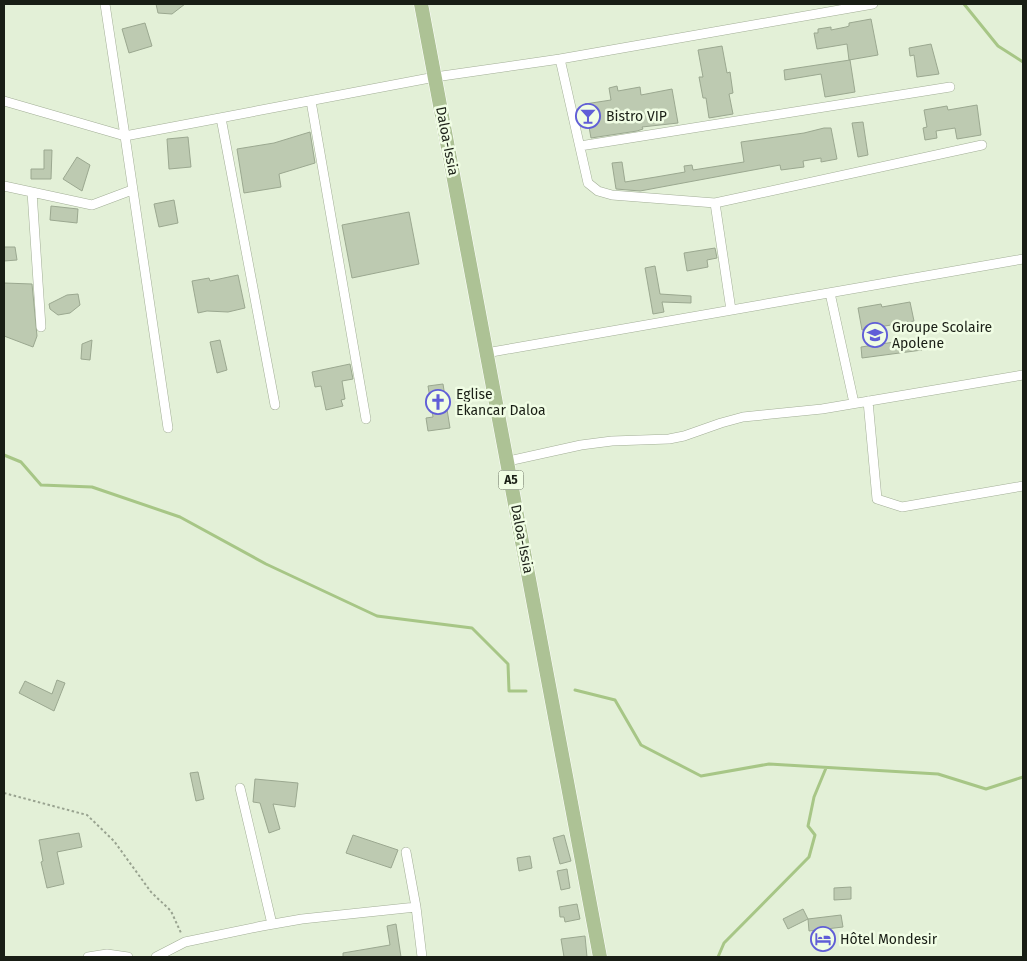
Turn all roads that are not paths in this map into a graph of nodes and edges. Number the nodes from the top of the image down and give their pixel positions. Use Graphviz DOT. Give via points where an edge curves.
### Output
graph roads {
  1 [pos="105,4"];
  2 [pos="421,4"];
  3 [pos="873,4"];
  4 [pos="560,59"];
  5 [pos="435,77"];
  6 [pos="950,87"];
  7 [pos="4,101"];
  8 [pos="311,101"];
  9 [pos="221,118"];
  10 [pos="125,136"];
  11 [pos="982,145"];
  12 [pos="580,146"];
  13 [pos="4,186"];
  14 [pos="132,190"];
  15 [pos="32,192"];
  16 [pos="715,203"];
  17 [pos="1023,259"];
  18 [pos="830,293"];
  19 [pos="731,310"];
  20 [pos="41,327"];
  21 [pos="486,353"];
  22 [pos="1023,375"];
  23 [pos="868,401"];
  24 [pos="854,403"];
  25 [pos="275,405"];
  26 [pos="366,419"];
  27 [pos="168,428"];
  28 [pos="508,461"];
  29 [pos="1023,486"];
  30 [pos="240,788"];
  31 [pos="406,852"];
  32 [pos="416,907"];
  33 [pos="272,924"];
  34 [pos="88,957"];
  35 [pos="128,957"];
  36 [pos="156,957"];
  37 [pos="422,957"];
  38 [pos="600,957"];
  1 -- 10 [label="street"];
  2 -- 5 [label="main road, Daloa-Issia / A5"];
  3 -- 4 [label="street"];
  4 -- 5 [label="street"];
  4 -- 12 [label="street"];
  5 -- 8 [label="street"];
  5 -- 21 [label="main road, Daloa-Issia / A5"];
  6 -- 12 [label="street"];
  7 -- 10 [label="street"];
  8 -- 9 [label="street"];
  8 -- 26 [label="street"];
  9 -- 10 [label="street"];
  9 -- 25 [label="street"];
  10 -- 14 [label="street"];
  11 -- 16 [label="street"];
  12 -- 16 [label="street" via="588,183 598,191 612,196"];
  13 -- 15 [label="street"];
  14 -- 15 [label="street" via="92,205"];
  14 -- 27 [label="street"];
  15 -- 20 [label="street"];
  16 -- 19 [label="street"];
  17 -- 18 [label="street"];
  18 -- 19 [label="street"];
  18 -- 24 [label="street"];
  19 -- 21 [label="street"];
  21 -- 28 [label="main road, Daloa-Issia / A5"];
  22 -- 23 [label="street"];
  23 -- 24 [label="street"];
  23 -- 29 [label="street" via="877,499 902,507"];
  24 -- 28 [label="street" via="743,417 677,437 582,445"];
  28 -- 38 [label="main road, Daloa-Issia / A5"];
  30 -- 33 [label="street"];
  31 -- 32 [label="street"];
  32 -- 33 [label="street"];
  32 -- 37 [label="street"];
  33 -- 36 [label="street" via="185,942"];
  34 -- 35 [label="street" via="108,954"];
}
